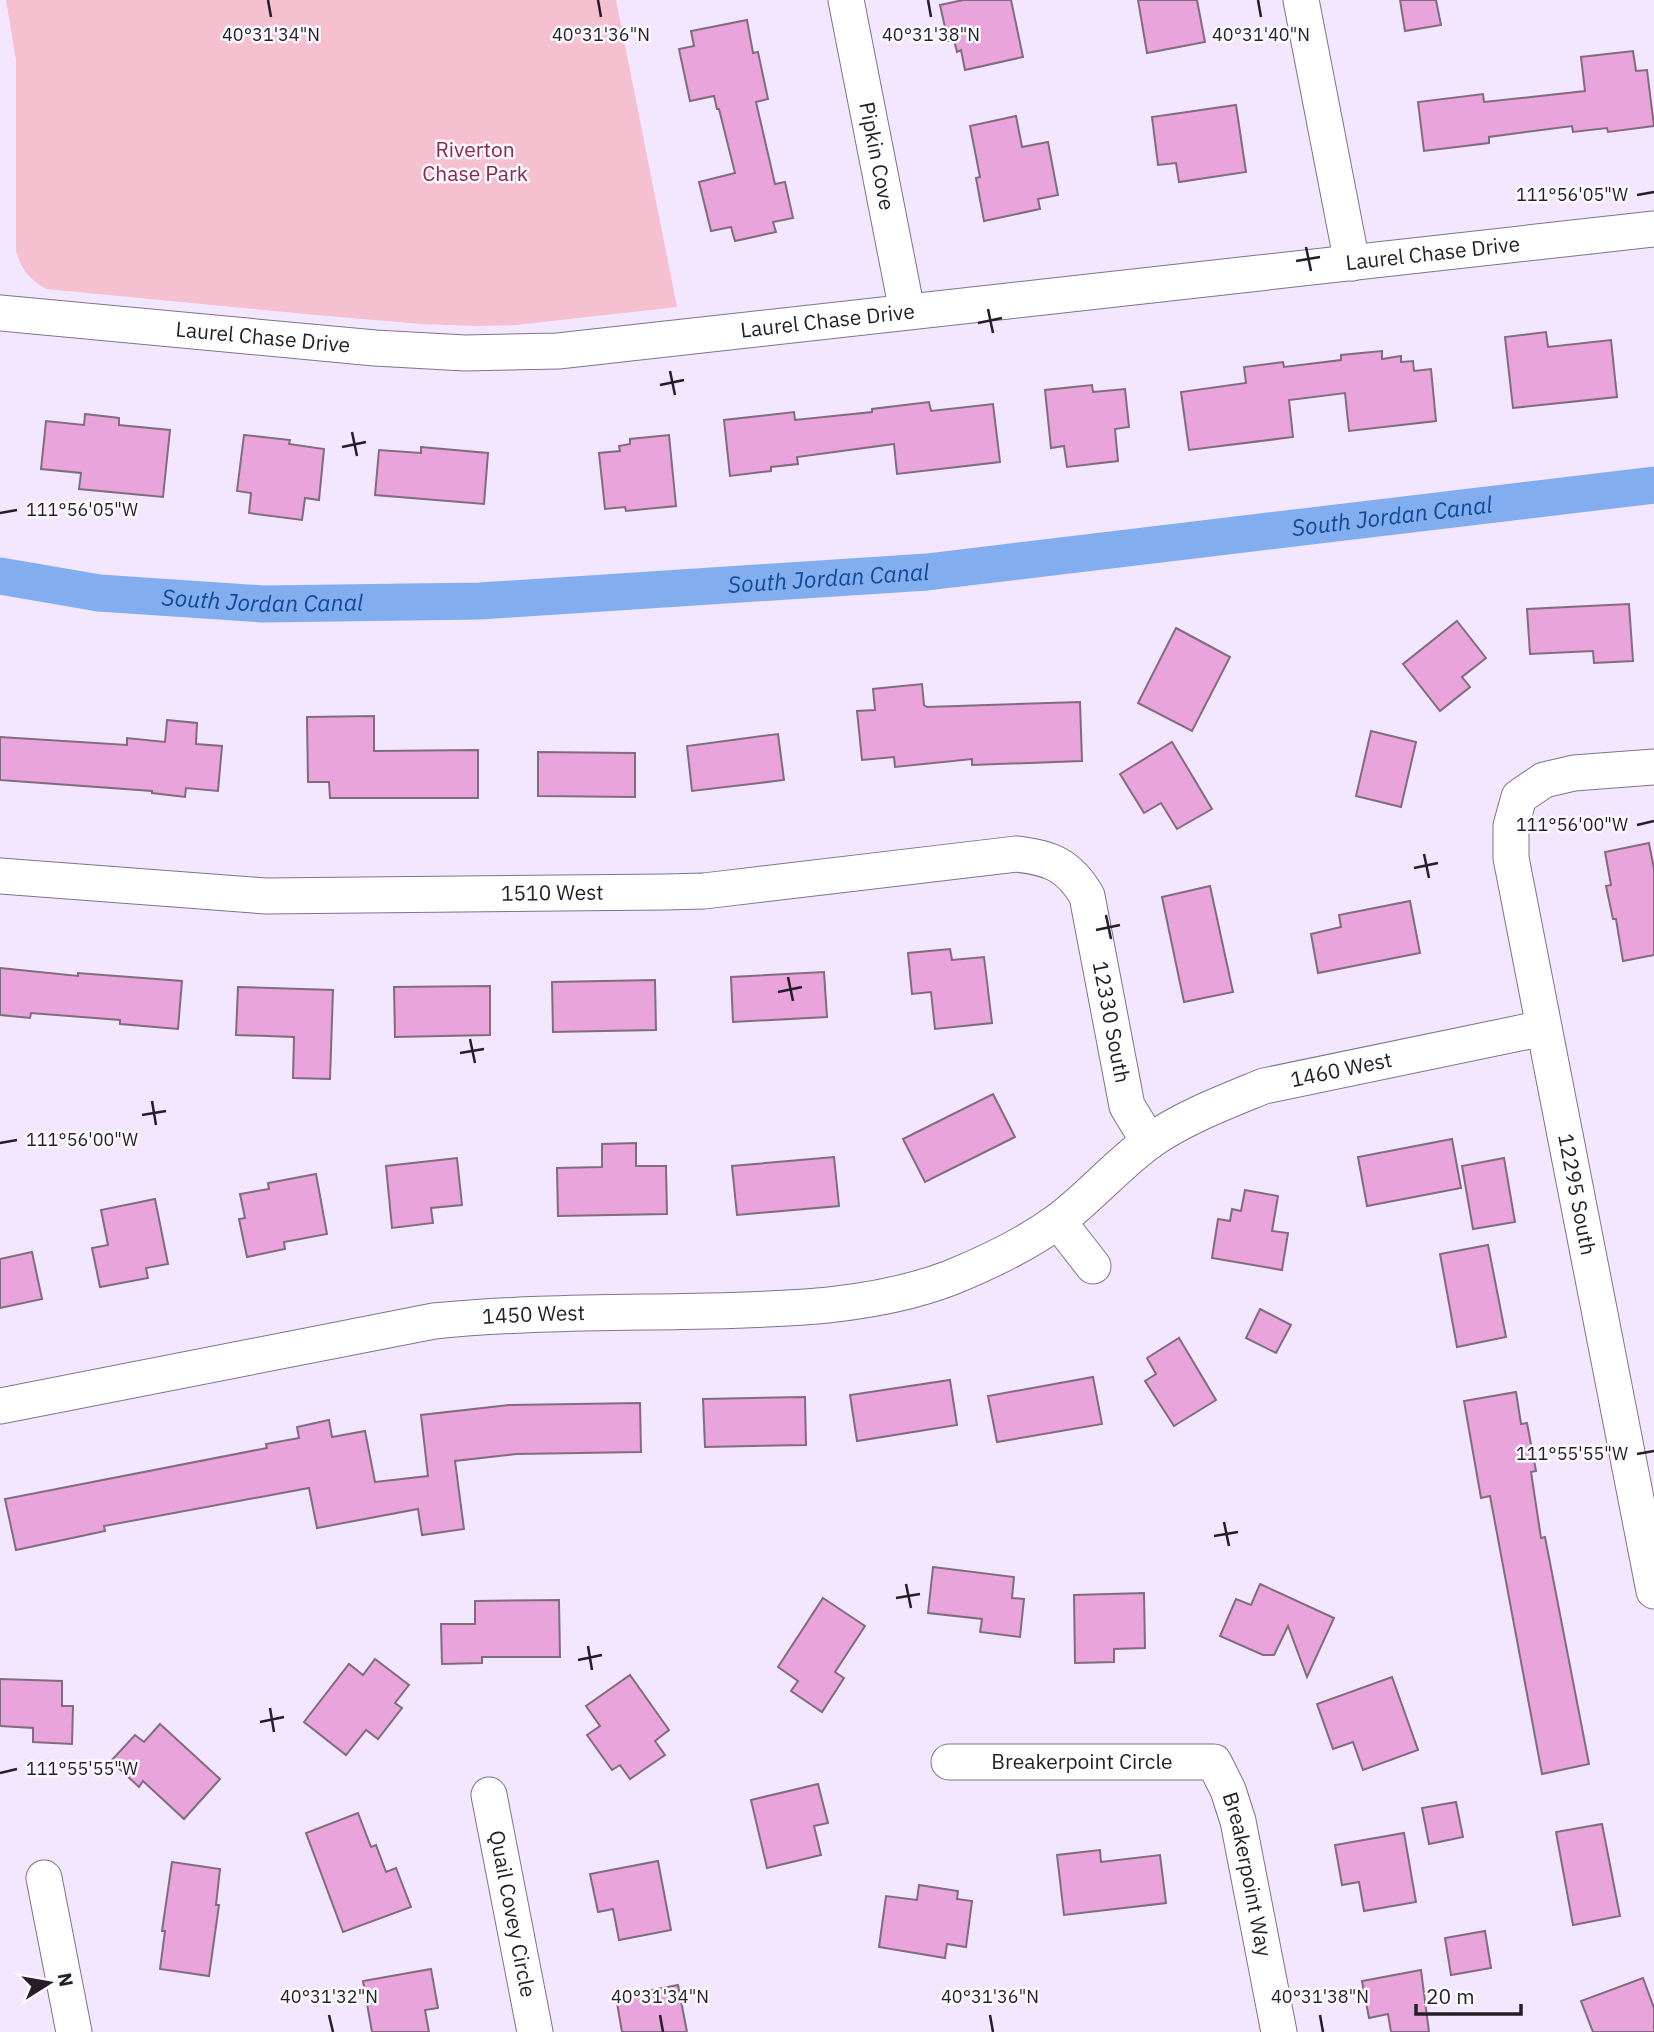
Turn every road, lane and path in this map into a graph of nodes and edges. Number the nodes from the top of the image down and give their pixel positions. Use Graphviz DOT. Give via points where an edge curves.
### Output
graph roads {
  1 [pos="846,0"];
  2 [pos="1301,0"];
  3 [pos="1654,229"];
  4 [pos="1352,263"];
  5 [pos="907,311"];
  6 [pos="0,313"];
  7 [pos="1654,767"];
  8 [pos="0,876"];
  9 [pos="1087,896"];
  10 [pos="1544,1028"];
  11 [pos="1149,1142"];
  12 [pos="1058,1221"];
  13 [pos="1093,1266"];
  14 [pos="0,1406"];
  15 [pos="1654,1591"];
  16 [pos="949,1762"];
  17 [pos="1214,1762"];
  18 [pos="489,1795"];
  19 [pos="44,1878"];
  20 [pos="74,2032"];
  21 [pos="535,2032"];
  22 [pos="1279,2032"];
  1 -- 5 [label="street, Pipkin Cove"];
  2 -- 4 [label="street"];
  3 -- 4 [label="street, Laurel Chase Drive"];
  4 -- 5 [label="street, Laurel Chase Drive"];
  5 -- 6 [label="street, Laurel Chase Drive" via="558,351 466,354"];
  7 -- 10 [label="street, 12295 South" via="1574,773 1544,780 1519,797 1511,826 1511,858"];
  8 -- 9 [label="street, 1510 West" via="266,896 665,892 1016,854 1062,866"];
  9 -- 11 [label="street, 12330 South" via="1127,1106"];
  10 -- 11 [label="street, 1460 West" via="1264,1086 1185,1120"];
  10 -- 15 [label="street, 12295 South"];
  11 -- 12 [label="street, 1450 West"];
  12 -- 13 [label="street"];
  12 -- 14 [label="street, 1450 West" via="1005,1254 889,1296 758,1310 434,1321"];
  16 -- 17 [label="street, Breakerpoint Circle"];
  17 -- 22 [label="street, Breakerpoint Way" via="1238,1821"];
  18 -- 21 [label="street, Quail Covey Circle"];
  19 -- 20 [label="street"];
}
